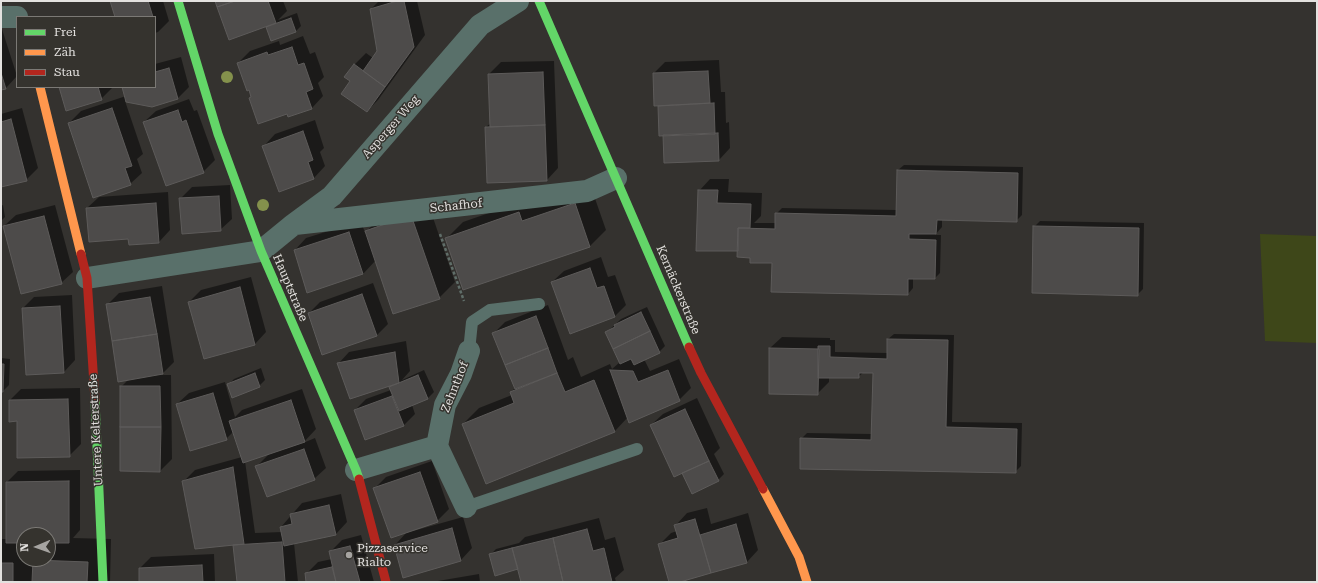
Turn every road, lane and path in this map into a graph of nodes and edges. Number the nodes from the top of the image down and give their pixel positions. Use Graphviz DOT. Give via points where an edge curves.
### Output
graph roads {
  1 [pos="178,1"];
  2 [pos="518,1"];
  3 [pos="539,1"];
  4 [pos="1,17"];
  5 [pos="16,17"];
  6 [pos="40,88"];
  7 [pos="616,178"];
  8 [pos="431,209"];
  9 [pos="294,224"];
  10 [pos="261,251"];
  11 [pos="87,278"];
  12 [pos="538,304"];
  13 [pos="472,322"];
  14 [pos="470,351"];
  15 [pos="437,446"];
  16 [pos="637,449"];
  17 [pos="356,470"];
  18 [pos="466,507"];
  19 [pos="103,582"];
  20 [pos="386,582"];
  21 [pos="807,582"];
  1 -- 10 [label="street, Hauptstraße" via="218,134"];
  2 -- 9 [label="street, Asperger Weg" via="480,25 332,196"];
  3 -- 7 [label="street, Kernäckerstraße"];
  4 -- 5 [label="street"];
  6 -- 11 [label="street, Untere Kelterstraße"];
  7 -- 8 [label="street, Schafhof" via="587,191"];
  7 -- 21 [label="street, Kernäckerstraße" via="701,373 799,557"];
  8 -- 9 [label="street, Schafhof"];
  8 -- 13 [label="path"];
  9 -- 10 [label="street, Asperger Weg"];
  10 -- 11 [label="street"];
  10 -- 17 [label="street, Hauptstraße"];
  11 -- 19 [label="street, Untere Kelterstraße"];
  12 -- 13 [label="lane" via="490,310"];
  13 -- 14 [label="lane"];
  14 -- 15 [label="street, Zehnthof" via="445,404"];
  15 -- 17 [label="street"];
  15 -- 18 [label="street"];
  16 -- 18 [label="lane"];
  17 -- 20 [label="street, Hauptstraße"];
}
